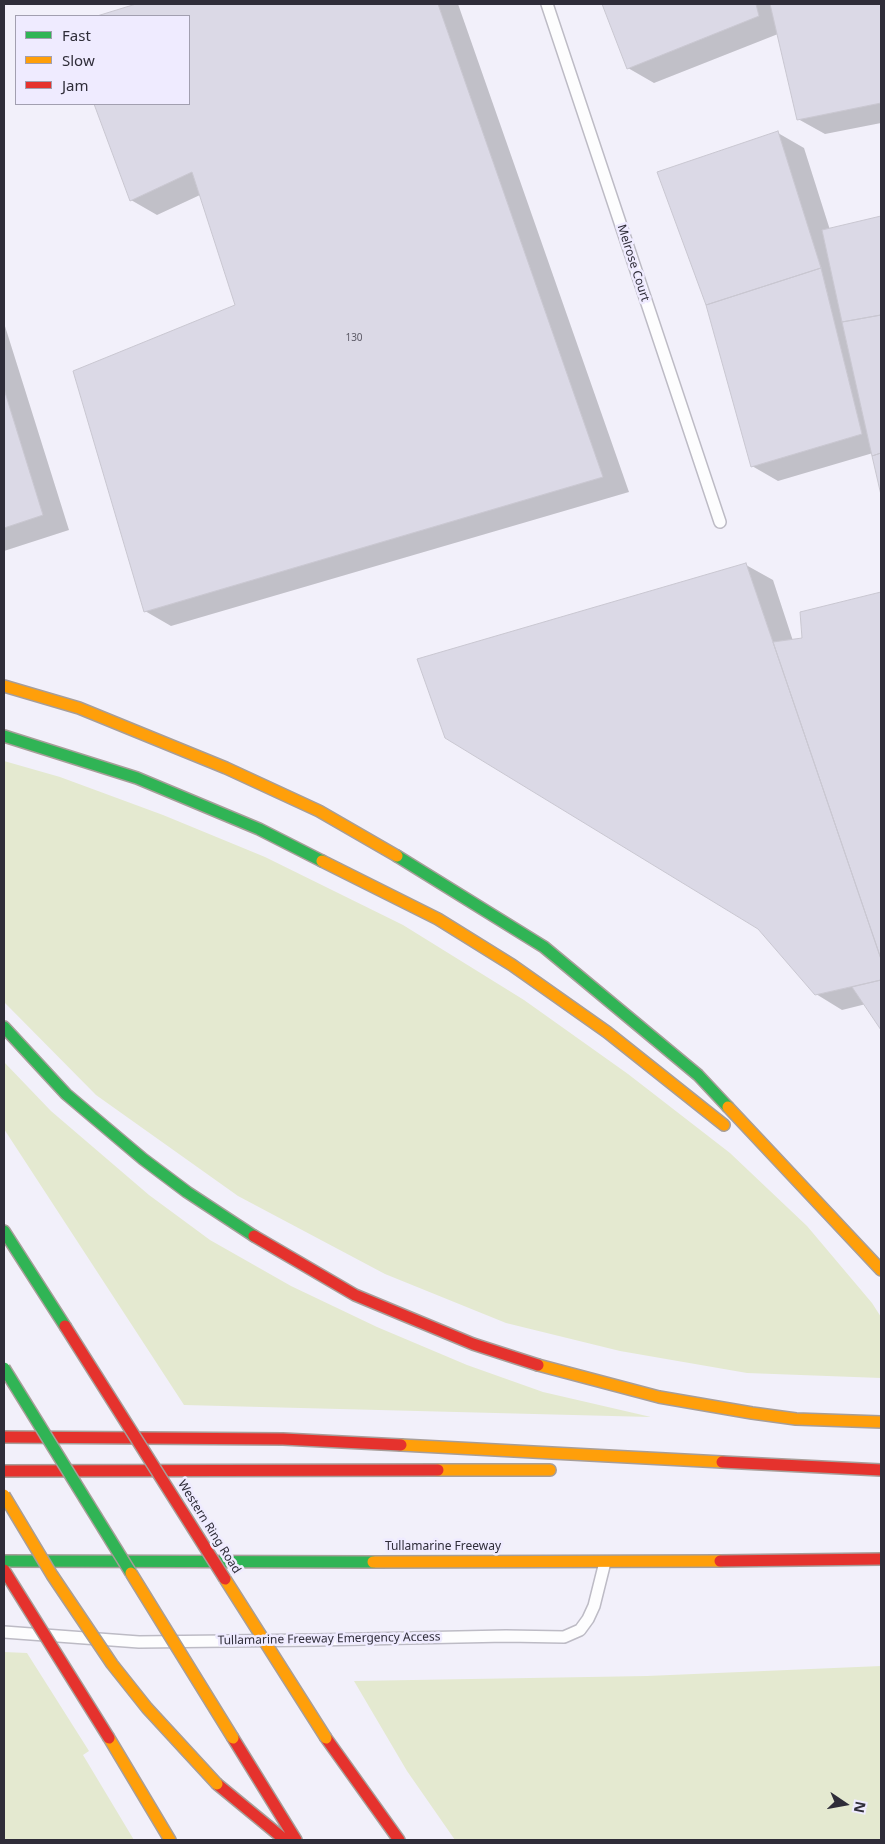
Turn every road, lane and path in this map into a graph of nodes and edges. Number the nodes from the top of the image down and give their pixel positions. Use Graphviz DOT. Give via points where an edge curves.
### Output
graph roads {
  1 [pos="547,4"];
  2 [pos="720,522"];
  3 [pos="4,686"];
  4 [pos="4,736"];
  5 [pos="4,1027"];
  6 [pos="736,1136"];
  7 [pos="751,1148"];
  8 [pos="818,1206"];
  9 [pos="4,1231"];
  10 [pos="881,1270"];
  11 [pos="4,1368"];
  12 [pos="881,1422"];
  13 [pos="4,1437"];
  14 [pos="562,1470"];
  15 [pos="662,1470"];
  16 [pos="881,1470"];
  17 [pos="4,1471"];
  18 [pos="4,1495"];
  19 [pos="881,1559"];
  20 [pos="4,1561"];
  21 [pos="605,1562"];
  22 [pos="4,1570"];
  23 [pos="4,1632"];
  24 [pos="326,1738"];
  25 [pos="170,1840"];
  26 [pos="285,1840"];
  27 [pos="296,1840"];
  28 [pos="387,1840"];
  29 [pos="399,1840"];
  1 -- 2 [label="lane, Melrose Court"];
  3 -- 8 [label="highway" via="79,708 226,768 319,811 544,947 698,1075"];
  4 -- 6 [label="highway" via="137,778 259,828 438,919 512,965 607,1032"];
  5 -- 12 [label="highway" via="66,1094 136,1154 248,1232 355,1295 473,1344 659,1397 796,1418"];
  7 -- 8 [label="highway"];
  8 -- 10 [label="highway"];
  9 -- 24 [label="highway, Western Ring Road, bridge"];
  11 -- 27 [label="highway, bridge"];
  13 -- 16 [label="highway" via="283,1440"];
  14 -- 17 [label="highway"];
  15 -- 16 [label="highway"];
  18 -- 26 [label="highway, bridge" via="81,1619 147,1708 217,1784"];
  19 -- 21 [label="highway, Tullamarine Freeway"];
  20 -- 21 [label="highway, Tullamarine Freeway"];
  21 -- 23 [label="lane, Tullamarine Freeway Emergency Access" via="588,1619 580,1630 564,1637 139,1642"];
  22 -- 25 [label="highway, bridge"];
  24 -- 28 [label="highway, Western Ring Road"];
  24 -- 29 [label="highway"];
}
